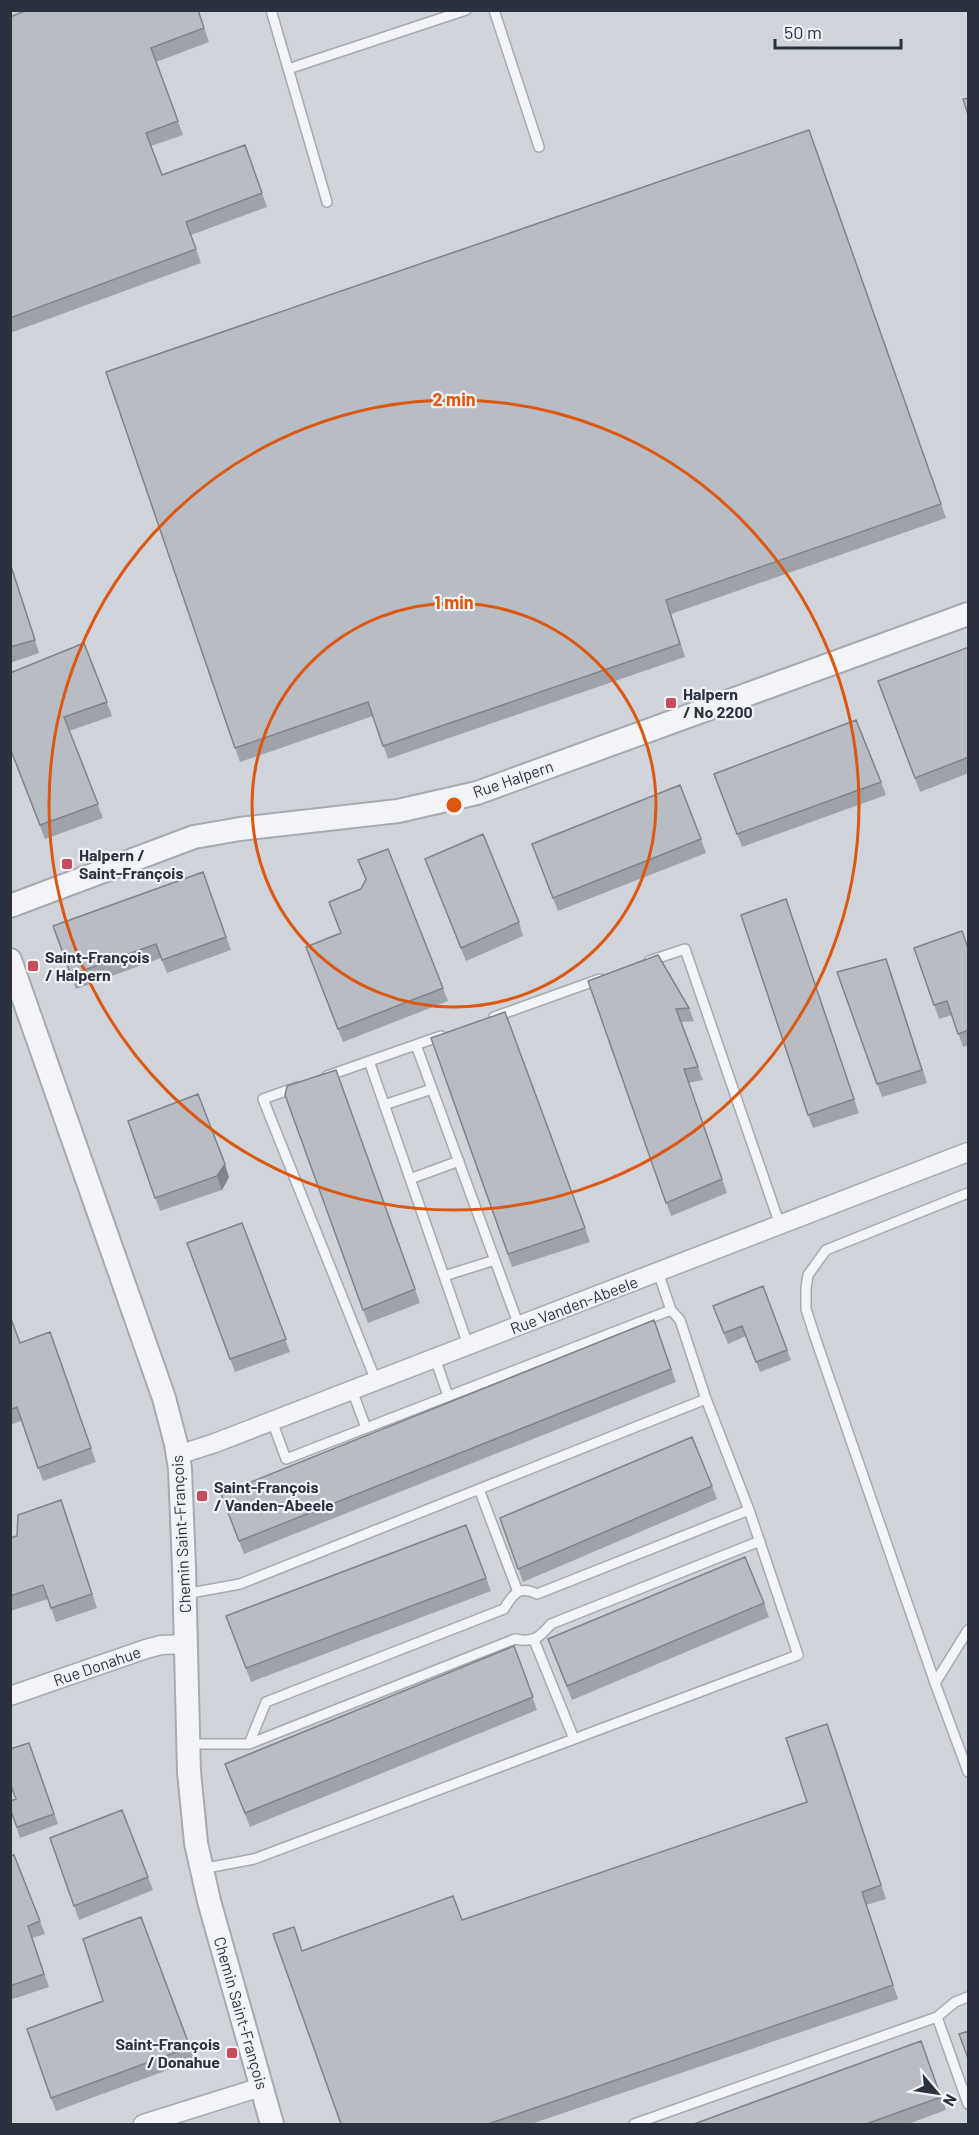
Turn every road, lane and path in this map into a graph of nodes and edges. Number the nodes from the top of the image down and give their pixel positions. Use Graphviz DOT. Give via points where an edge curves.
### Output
graph roads {
  1 [pos="271,10"];
  2 [pos="466,10"];
  3 [pos="494,10"];
  4 [pos="288,69"];
  5 [pos="539,147"];
  6 [pos="327,202"];
  7 [pos="969,614"];
  8 [pos="10,906"];
  9 [pos="10,960"];
  10 [pos="640,965"];
  11 [pos="607,977"];
  12 [pos="483,1021"];
  13 [pos="450,1033"];
  14 [pos="416,1045"];
  15 [pos="369,1061"];
  16 [pos="316,1080"];
  17 [pos="306,1084"];
  18 [pos="432,1089"];
  19 [pos="384,1105"];
  20 [pos="969,1152"];
  21 [pos="459,1161"];
  22 [pos="410,1179"];
  23 [pos="969,1193"];
  24 [pos="780,1225"];
  25 [pos="495,1260"];
  26 [pos="658,1272"];
  27 [pos="444,1276"];
  28 [pos="671,1310"];
  29 [pos="519,1326"];
  30 [pos="468,1345"];
  31 [pos="435,1358"];
  32 [pos="376,1381"];
  33 [pos="352,1390"];
  34 [pos="448,1396"];
  35 [pos="706,1398"];
  36 [pos="272,1421"];
  37 [pos="366,1428"];
  38 [pos="178,1455"];
  39 [pos="479,1489"];
  40 [pos="749,1510"];
  41 [pos="760,1542"];
  42 [pos="518,1592"];
  43 [pos="185,1594"];
  44 [pos="969,1630"];
  45 [pos="534,1640"];
  46 [pos="186,1644"];
  47 [pos="935,1683"];
  48 [pos="10,1696"];
  49 [pos="574,1739"];
  50 [pos="188,1744"];
  51 [pos="249,1744"];
  52 [pos="969,1772"];
  53 [pos="201,1869"];
  54 [pos="969,1997"];
  55 [pos="937,2017"];
  56 [pos="261,2087"];
  57 [pos="969,2104"];
  58 [pos="143,2124"];
  59 [pos="272,2124"];
  60 [pos="634,2124"];
  1 -- 4 [label="lane"];
  2 -- 4 [label="lane"];
  3 -- 5 [label="lane"];
  4 -- 6 [label="lane"];
  7 -- 8 [label="street, Rue Halpern" via="477,793 399,811 195,837"];
  9 -- 38 [label="street, Chemin Saint-François" via="164,1398"];
  10 -- 24 [label="lane" via="685,949"];
  11 -- 12 [label="lane"];
  13 -- 14 [label="lane"];
  14 -- 15 [label="lane"];
  14 -- 18 [label="lane"];
  15 -- 16 [label="lane"];
  15 -- 19 [label="lane"];
  17 -- 32 [label="lane" via="263,1099"];
  18 -- 19 [label="lane"];
  18 -- 21 [label="lane"];
  19 -- 22 [label="lane"];
  20 -- 24 [label="street, Rue Vanden-Abeele"];
  21 -- 22 [label="lane"];
  21 -- 25 [label="lane"];
  22 -- 27 [label="lane"];
  23 -- 47 [label="lane" via="826,1250 807,1275 806,1288 806,1310"];
  24 -- 26 [label="street, Rue Vanden-Abeele"];
  25 -- 27 [label="lane"];
  25 -- 29 [label="lane"];
  26 -- 28 [label="lane"];
  26 -- 29 [label="street, Rue Vanden-Abeele"];
  27 -- 30 [label="lane"];
  28 -- 34 [label="lane"];
  28 -- 35 [label="lane" via="680,1320"];
  29 -- 30 [label="street, Rue Vanden-Abeele"];
  30 -- 31 [label="street, Rue Vanden-Abeele"];
  31 -- 32 [label="street, Rue Vanden-Abeele"];
  31 -- 34 [label="lane"];
  32 -- 33 [label="street, Rue Vanden-Abeele"];
  33 -- 36 [label="street, Rue Vanden-Abeele"];
  33 -- 37 [label="lane"];
  34 -- 37 [label="lane"];
  35 -- 39 [label="lane"];
  35 -- 40 [label="lane"];
  36 -- 37 [label="lane" via="286,1459"];
  36 -- 38 [label="street, Rue Vanden-Abeele"];
  38 -- 43 [label="street, Chemin Saint-François"];
  39 -- 42 [label="lane"];
  39 -- 43 [label="lane" via="240,1584"];
  40 -- 41 [label="lane"];
  40 -- 42 [label="lane" via="537,1594 528,1590"];
  41 -- 45 [label="lane" via="551,1624"];
  41 -- 49 [label="lane" via="798,1654"];
  42 -- 51 [label="lane" via="504,1609 266,1702"];
  43 -- 46 [label="street, Chemin Saint-François"];
  44 -- 47 [label="lane"];
  45 -- 49 [label="lane"];
  45 -- 51 [label="lane" via="515,1639"];
  46 -- 48 [label="street, Rue Donahue" via="146,1649"];
  46 -- 50 [label="street, Chemin Saint-François"];
  47 -- 52 [label="lane"];
  49 -- 53 [label="lane" via="254,1859"];
  50 -- 51 [label="lane"];
  50 -- 53 [label="street, Chemin Saint-François" via="190,1795"];
  53 -- 56 [label="street, Chemin Saint-François"];
  54 -- 55 [label="lane" via="955,2002"];
  55 -- 57 [label="lane"];
  55 -- 60 [label="lane"];
  56 -- 58 [label="street"];
  56 -- 59 [label="street, Chemin Saint-François"];
}
